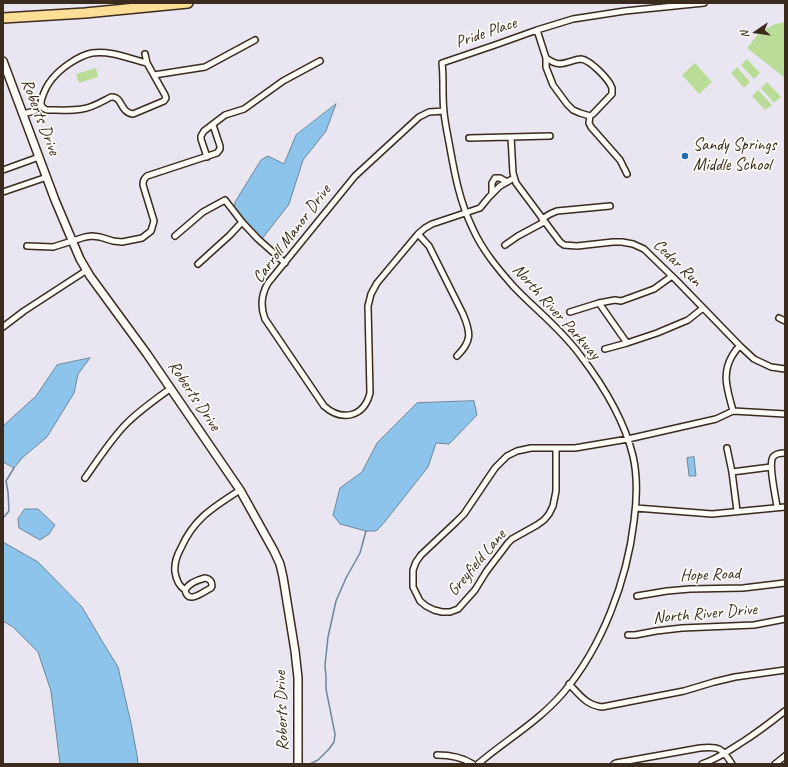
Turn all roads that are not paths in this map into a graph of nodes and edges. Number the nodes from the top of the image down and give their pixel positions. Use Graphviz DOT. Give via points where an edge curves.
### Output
graph roads {
  1 [pos="188,3"];
  2 [pos="704,3"];
  3 [pos="5,18"];
  4 [pos="537,30"];
  5 [pos="254,40"];
  6 [pos="145,54"];
  7 [pos="546,58"];
  8 [pos="3,61"];
  9 [pos="320,61"];
  10 [pos="147,63"];
  11 [pos="442,63"];
  12 [pos="154,75"];
  13 [pos="41,106"];
  14 [pos="444,111"];
  15 [pos="23,114"];
  16 [pos="590,116"];
  17 [pos="213,124"];
  18 [pos="550,136"];
  19 [pos="511,137"];
  20 [pos="469,138"];
  21 [pos="39,157"];
  22 [pos="207,157"];
  23 [pos="3,170"];
  24 [pos="627,174"];
  25 [pos="47,177"];
  26 [pos="514,178"];
  27 [pos="507,182"];
  28 [pos="3,192"];
  29 [pos="492,194"];
  30 [pos="610,206"];
  31 [pos="466,213"];
  32 [pos="543,220"];
  33 [pos="242,222"];
  34 [pos="418,234"];
  35 [pos="175,236"];
  36 [pos="72,242"];
  37 [pos="505,245"];
  38 [pos="27,246"];
  39 [pos="285,263"];
  40 [pos="198,264"];
  41 [pos="87,270"];
  42 [pos="672,276"];
  43 [pos="599,303"];
  44 [pos="703,308"];
  45 [pos="570,312"];
  46 [pos="779,318"];
  47 [pos="785,321"];
  48 [pos="3,327"];
  49 [pos="627,343"];
  50 [pos="740,346"];
  51 [pos="605,349"];
  52 [pos="457,356"];
  53 [pos="785,368"];
  54 [pos="171,388"];
  55 [pos="732,411"];
  56 [pos="785,414"];
  57 [pos="628,439"];
  58 [pos="556,448"];
  59 [pos="728,448"];
  60 [pos="785,453"];
  61 [pos="771,467"];
  62 [pos="732,472"];
  63 [pos="85,478"];
  64 [pos="240,490"];
  65 [pos="777,507"];
  66 [pos="785,507"];
  67 [pos="636,508"];
  68 [pos="738,511"];
  69 [pos="785,583"];
  70 [pos="185,590"];
  71 [pos="637,596"];
  72 [pos="785,619"];
  73 [pos="628,635"];
  74 [pos="785,670"];
  75 [pos="570,684"];
  76 [pos="785,711"];
  77 [pos="726,753"];
  78 [pos="437,755"];
  79 [pos="785,756"];
  80 [pos="298,764"];
  81 [pos="473,764"];
  82 [pos="478,764"];
  83 [pos="614,764"];
  84 [pos="702,764"];
  85 [pos="732,764"];
  86 [pos="775,764"];
  1 -- 3 [label="highway"];
  2 -- 4 [label="street, Pride Place" via="573,19"];
  4 -- 7 [label="street"];
  4 -- 11 [label="street, Pride Place"];
  5 -- 12 [label="street" via="205,67"];
  6 -- 10 [label="street"];
  7 -- 16 [label="street" via="549,76 558,93 574,110"];
  7 -- 16 [label="street" via="557,64 585,60 606,79 611,86 612,94"];
  8 -- 15 [label="street, Roberts Drive"];
  9 -- 17 [label="street"];
  10 -- 12 [label="street"];
  10 -- 13 [label="street" via="112,54 83,55 51,80"];
  11 -- 14 [label="street, North River Parkway"];
  12 -- 13 [label="street" via="166,98 133,114 125,111 114,97 82,109 47,110"];
  13 -- 15 [label="street"];
  14 -- 31 [label="street, North River Parkway" via="455,175"];
  14 -- 39 [label="street, Carroll Manor Drive" via="429,112 419,117 355,176"];
  15 -- 21 [label="street, Roberts Drive"];
  16 -- 24 [label="street" via="591,127 620,160"];
  17 -- 22 [label="street" via="201,136"];
  17 -- 22 [label="street" via="220,149"];
  18 -- 19 [label="street"];
  19 -- 20 [label="street"];
  19 -- 26 [label="street, Cedar Run"];
  21 -- 23 [label="street"];
  21 -- 25 [label="street, Roberts Drive"];
  22 -- 36 [label="street" via="144,179 143,184 154,221 151,231 142,238 122,242 92,236"];
  25 -- 28 [label="street"];
  25 -- 36 [label="street, Roberts Drive"];
  26 -- 27 [label="street"];
  26 -- 32 [label="street, Cedar Run"];
  27 -- 29 [label="street"];
  27 -- 29 [label="street" via="495,178 492,183"];
  29 -- 31 [label="street" via="480,208"];
  30 -- 32 [label="street" via="557,211"];
  31 -- 34 [label="street, Carroll Manor Drive" via="432,224"];
  31 -- 57 [label="street, North River Parkway" via="480,242 498,269 579,353 611,401"];
  32 -- 37 [label="street"];
  32 -- 42 [label="street, Cedar Run" via="564,245 613,242 633,244 644,249"];
  33 -- 35 [label="street" via="225,200 203,212"];
  33 -- 39 [label="street"];
  33 -- 40 [label="street"];
  34 -- 39 [label="street, Carroll Manor Drive" via="370,294 370,392 365,405 354,414 338,414 324,406 266,319 262,307 263,295 268,283"];
  34 -- 52 [label="street" via="428,246 467,323 468,341"];
  36 -- 38 [label="street" via="53,247"];
  36 -- 41 [label="street, Roberts Drive"];
  41 -- 48 [label="street" via="24,310"];
  41 -- 54 [label="street, Roberts Drive"];
  42 -- 43 [label="street" via="654,289 641,294 621,301"];
  42 -- 44 [label="street, Cedar Run"];
  43 -- 45 [label="street"];
  43 -- 49 [label="street"];
  44 -- 49 [label="street" via="688,320 657,334"];
  44 -- 50 [label="street, Cedar Run"];
  46 -- 47 [label="street"];
  49 -- 51 [label="street"];
  50 -- 53 [label="street, Cedar Run" via="754,359"];
  50 -- 55 [label="street" via="729,362 726,373"];
  54 -- 63 [label="street" via="119,431"];
  54 -- 64 [label="street, Roberts Drive"];
  55 -- 56 [label="street"];
  55 -- 57 [label="street, Greyfield Lane" via="716,419"];
  57 -- 58 [label="street, Greyfield Lane" via="575,448"];
  57 -- 67 [label="street, North River Parkway" via="636,476"];
  58 -- 58 [label="street, Greyfield Lane" via="517,451 495,468 460,518 416,562 412,579 420,601 442,612 458,609 475,590 508,543 537,526 550,514 556,491"];
  59 -- 62 [label="street"];
  60 -- 61 [label="street" via="774,456"];
  61 -- 62 [label="street"];
  61 -- 65 [label="street"];
  62 -- 68 [label="street"];
  64 -- 70 [label="street" via="204,514 184,539 175,568 179,585"];
  64 -- 80 [label="street, Roberts Drive" via="274,551 283,577 298,678"];
  65 -- 66 [label="street"];
  65 -- 68 [label="street"];
  67 -- 68 [label="street" via="712,514"];
  67 -- 75 [label="street, North River Parkway" via="629,551 617,595 591,652"];
  69 -- 71 [label="street, Hope Road" via="743,588 667,591"];
  70 -- 70 [label="street" via="196,581 205,578 212,581 211,588 193,597 187,596"];
  72 -- 73 [label="street, North River Drive" via="754,625 682,628"];
  74 -- 75 [label="street" via="734,677 684,692 602,707 587,702"];
  75 -- 82 [label="street, North River Parkway" via="530,725"];
  76 -- 77 [label="street"];
  77 -- 83 [label="street" via="719,748 710,747"];
  77 -- 84 [label="street"];
  77 -- 85 [label="street"];
  78 -- 81 [label="street" via="451,755"];
  79 -- 86 [label="street"];
}
